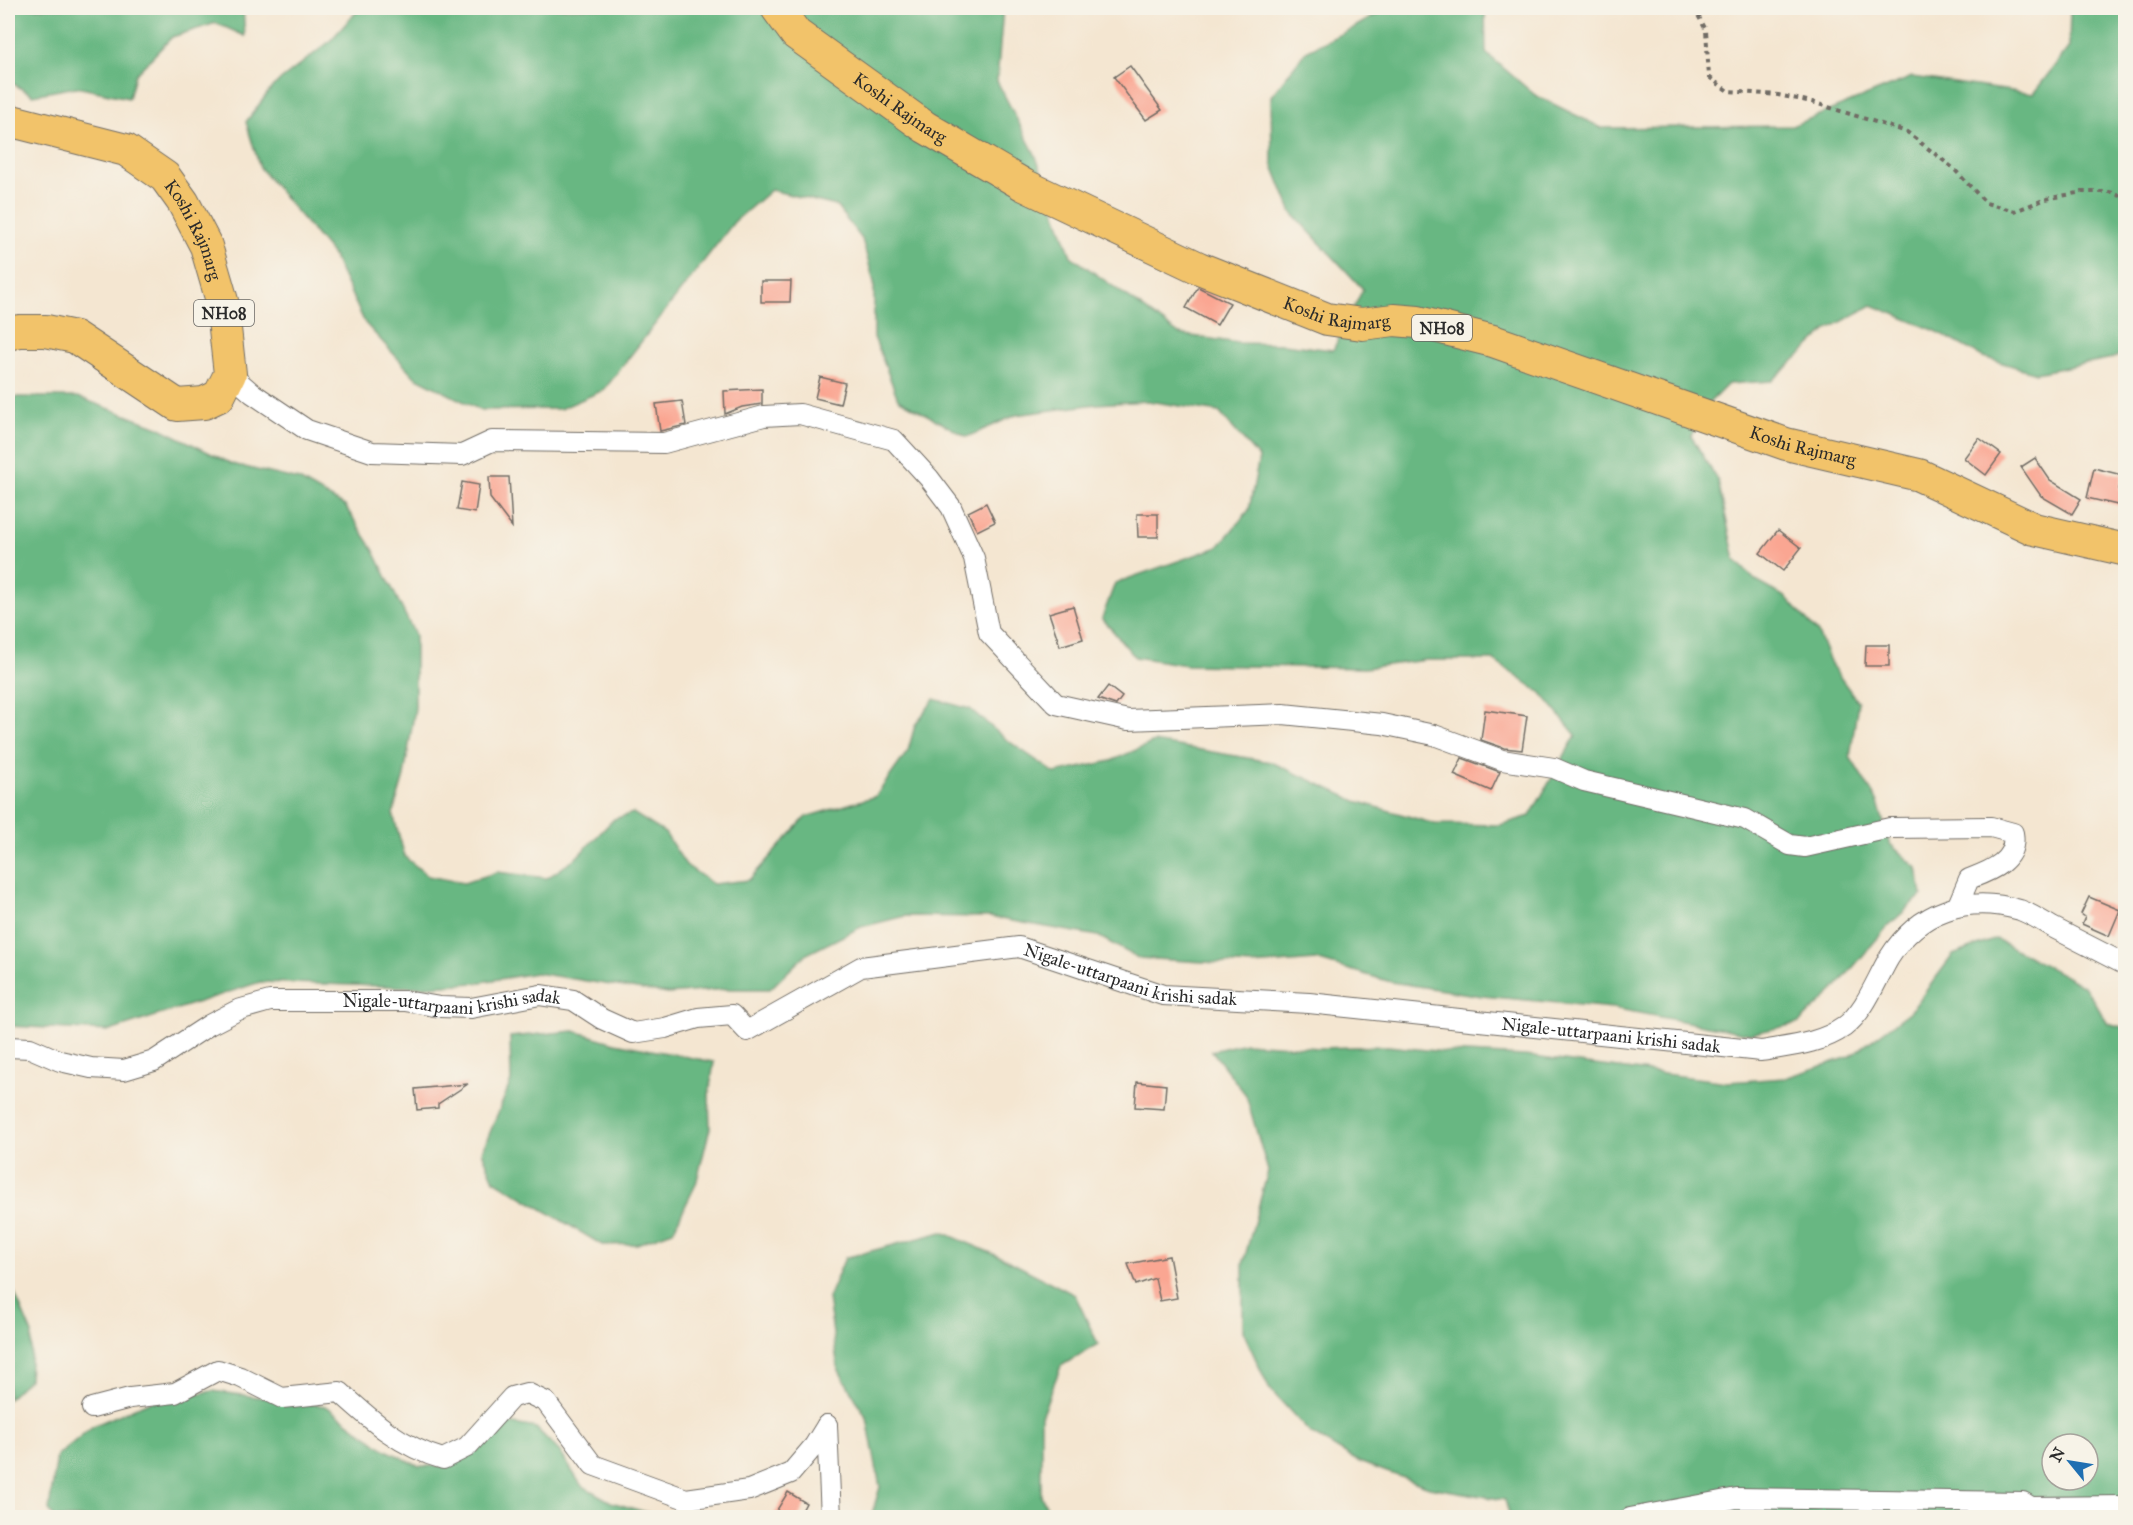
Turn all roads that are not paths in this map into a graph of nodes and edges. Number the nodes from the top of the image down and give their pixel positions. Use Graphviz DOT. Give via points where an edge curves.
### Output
graph roads {
  1 [pos="777,8"];
  2 [pos="8,120"];
  3 [pos="8,334"];
  4 [pos="230,374"];
  5 [pos="2126,550"];
  6 [pos="1958,905"];
  7 [pos="2126,965"];
  8 [pos="8,1047"];
  9 [pos="92,1408"];
  10 [pos="2126,1506"];
  11 [pos="831,1518"];
  12 [pos="1630,1518"];
  1 -- 5 [label="main road, Koshi Rajmarg / NH08" via="796,34 925,127 1024,185 1199,268 1327,319 1362,324 1418,322 1494,341 1786,444 1919,475 2034,529"];
  2 -- 4 [label="main road, Koshi Rajmarg / NH08" via="126,150 165,177 206,246 222,301"];
  3 -- 4 [label="main road" via="46,331 75,337 177,405 204,403 219,396"];
  4 -- 6 [label="street" via="307,430 372,452 462,455 492,441 664,443 764,416 800,414 894,440 951,507 974,558 989,633 1056,704 1128,720 1283,714 1382,724 1434,735 1502,760 1554,768 1584,782 1745,819 1790,845 1805,847 1890,828 1991,827 2013,833 2015,842 2004,863 1969,879"];
  6 -- 7 [label="street, Nigale-uttarpaani krishi sadak" via="1984,903 2021,911"];
  6 -- 8 [label="street, Nigale-uttarpaani krishi sadak" via="1912,931 1890,957 1865,1004 1844,1026 1814,1042 1761,1051 1309,1003 1163,995 1019,947 861,967 747,1031 732,1015 633,1032 602,1019 573,1000 540,994 471,1008 405,1001 270,1001 238,1010 154,1060 124,1070 90,1068 30,1048"];
  9 -- 11 [label="street" via="130,1398 175,1393 218,1370 282,1398 340,1392 380,1428 420,1452 443,1459 466,1447 512,1397 527,1393 546,1402 593,1465 686,1499 749,1490 791,1473 827,1425"];
  10 -- 12 [label="street" via="1737,1498"];
}
